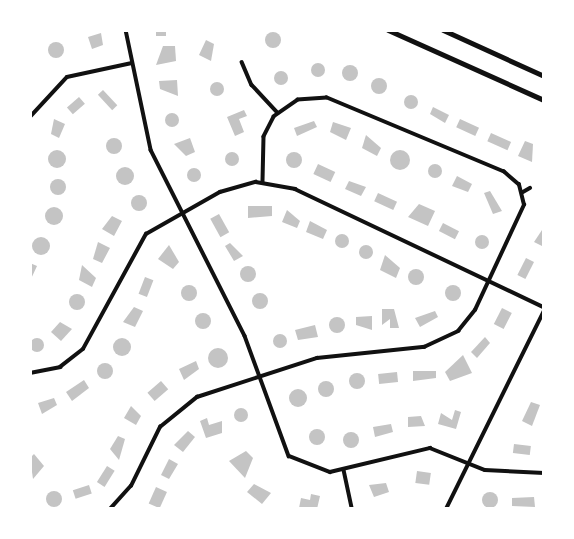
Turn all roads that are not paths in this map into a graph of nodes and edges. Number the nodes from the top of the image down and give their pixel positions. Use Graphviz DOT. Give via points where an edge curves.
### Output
graph roads {
  1 [pos="126,30"];
  2 [pos="388,30"];
  3 [pos="443,30"];
  4 [pos="242,62"];
  5 [pos="132,63"];
  6 [pos="544,76"];
  7 [pos="544,100"];
  8 [pos="278,113"];
  9 [pos="30,117"];
  10 [pos="263,182"];
  11 [pos="530,188"];
  12 [pos="523,192"];
  13 [pos="180,213"];
  14 [pos="490,280"];
  15 [pos="544,309"];
  16 [pos="30,373"];
  17 [pos="260,375"];
  18 [pos="469,463"];
  19 [pos="344,470"];
  20 [pos="544,473"];
  21 [pos="110,509"];
  22 [pos="352,509"];
  23 [pos="446,509"];
  1 -- 5 [label="street"];
  2 -- 7 [label="highway"];
  3 -- 6 [label="highway"];
  4 -- 8 [label="street" via="252,85"];
  5 -- 9 [label="street" via="67,77"];
  5 -- 13 [label="street" via="151,150"];
  8 -- 10 [label="street" via="264,137"];
  8 -- 12 [label="street" via="311,97 357,105 504,172"];
  10 -- 13 [label="street" via="231,188"];
  10 -- 14 [label="street" via="295,189"];
  11 -- 12 [label="street"];
  12 -- 14 [label="street" via="522,214"];
  13 -- 16 [label="street" via="135,248 76,356"];
  13 -- 17 [label="street"];
  14 -- 15 [label="street"];
  14 -- 17 [label="street" via="463,326 435,344 337,354"];
  15 -- 18 [label="street"];
  17 -- 19 [label="street" via="276,435 289,456 315,471"];
  17 -- 21 [label="street" via="177,410 153,438 127,493"];
  18 -- 19 [label="street" via="423,447"];
  18 -- 20 [label="street" via="510,475"];
  18 -- 23 [label="street"];
  19 -- 22 [label="street"];
}
